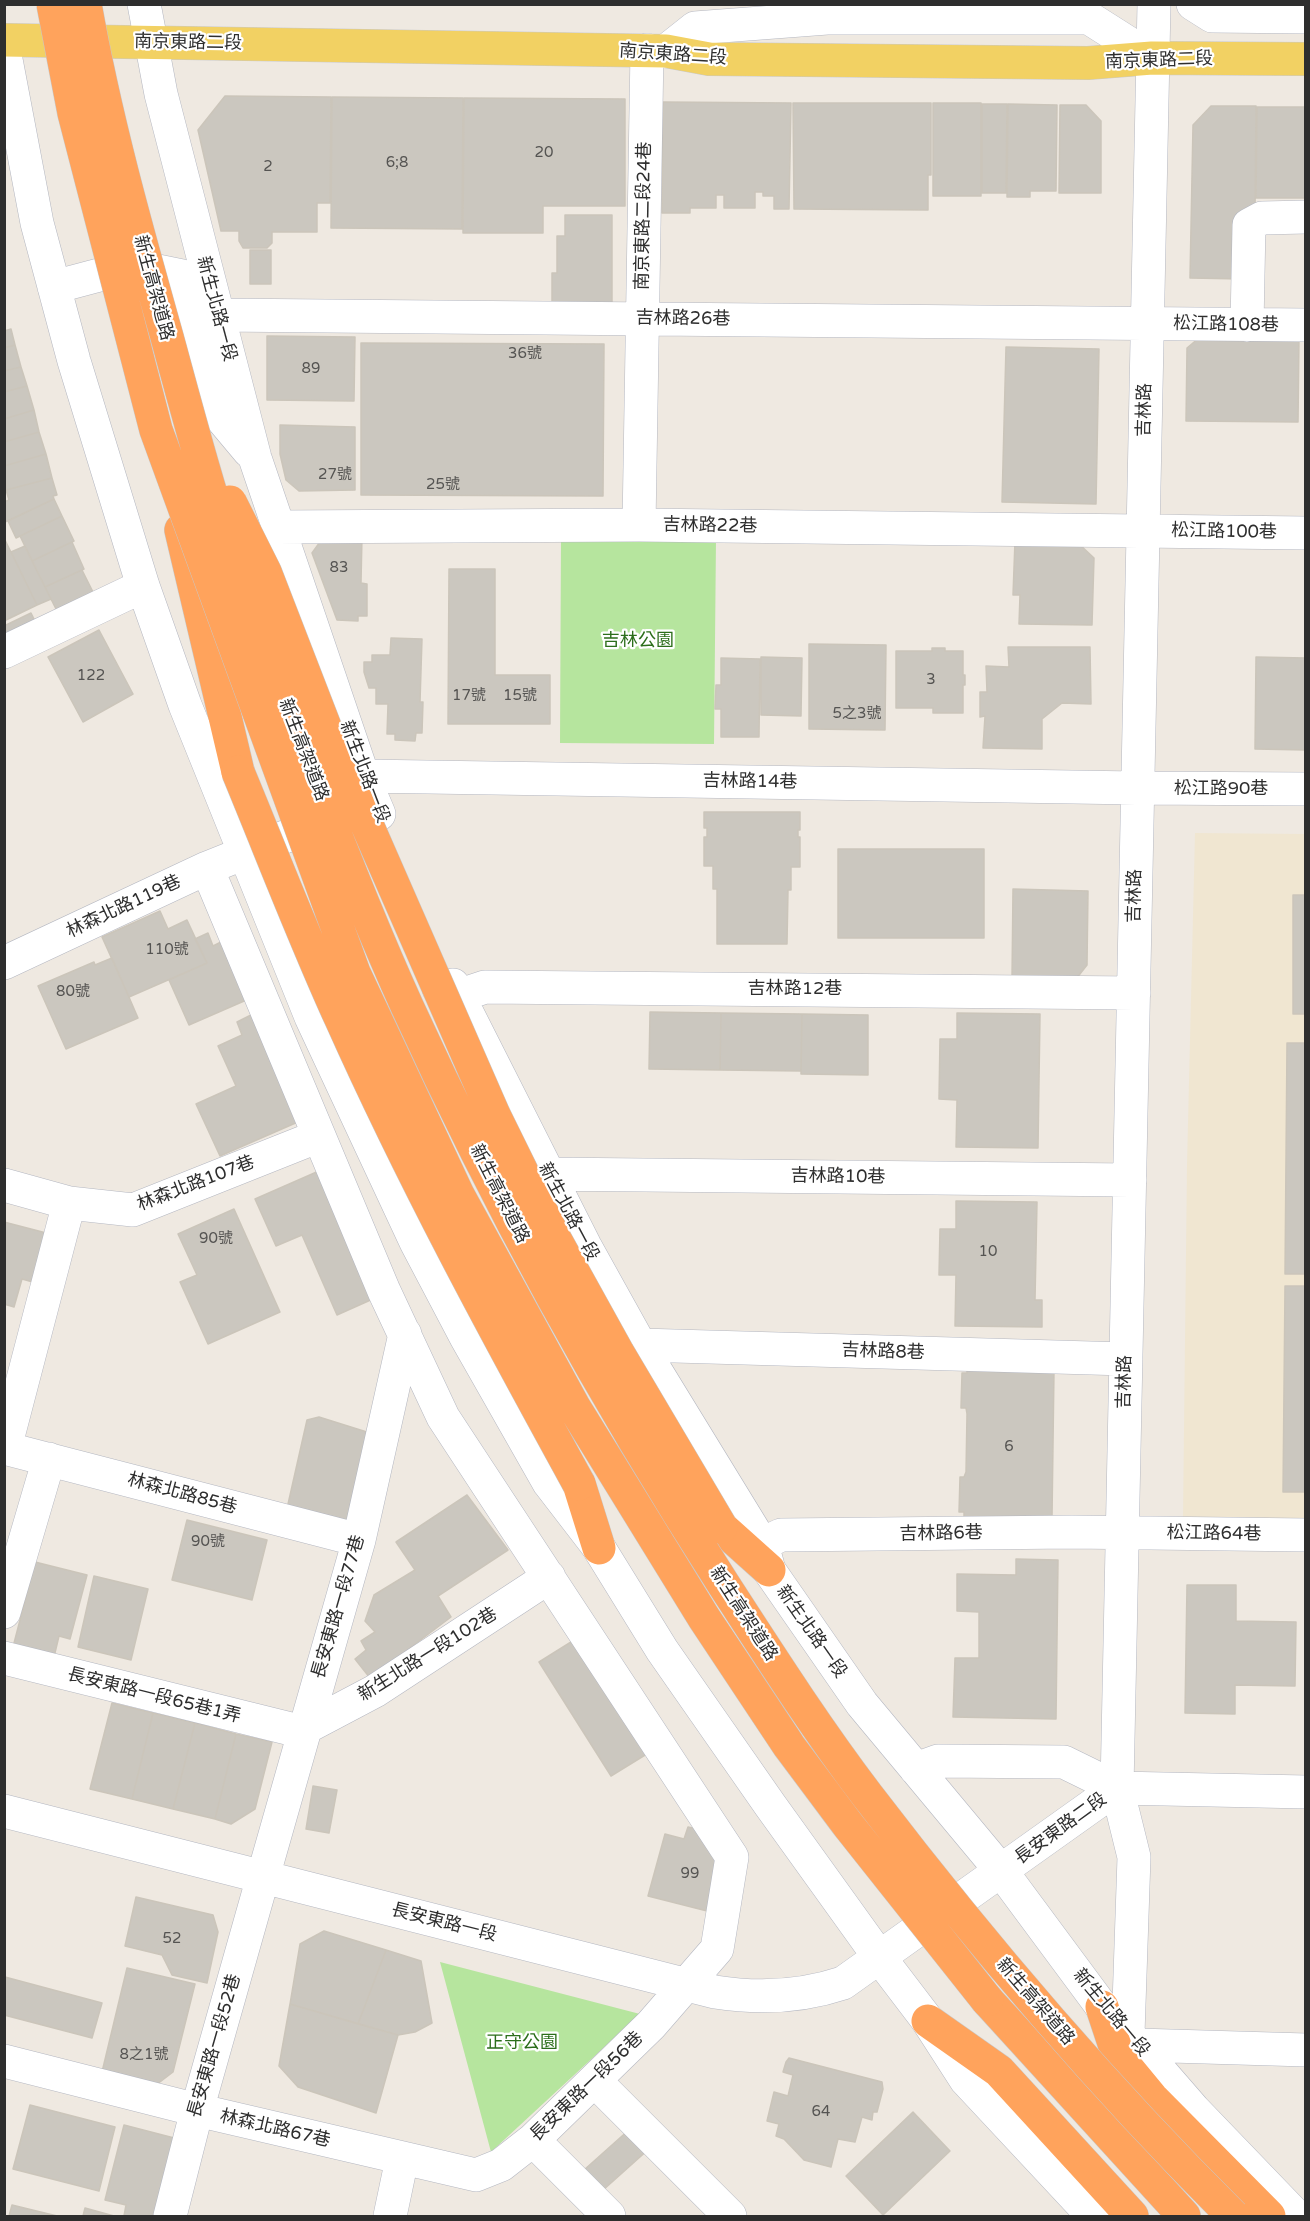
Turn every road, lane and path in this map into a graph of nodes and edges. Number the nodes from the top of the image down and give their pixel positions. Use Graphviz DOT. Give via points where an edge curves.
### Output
graph roads {
  1 [pos="52,4"];
  2 [pos="85,4"];
  3 [pos="144,4"];
  4 [pos="1154,4"];
  5 [pos="1193,4"];
  6 [pos="1305,17"];
  7 [pos="4,40"];
  8 [pos="151,42"];
  9 [pos="4,49"];
  10 [pos="657,51"];
  11 [pos="1152,58"];
  12 [pos="1305,59"];
  13 [pos="1305,217"];
  14 [pos="54,287"];
  15 [pos="218,315"];
  16 [pos="642,319"];
  17 [pos="1147,324"];
  18 [pos="1247,325"];
  19 [pos="1305,325"];
  20 [pos="189,418"];
  21 [pos="162,449"];
  22 [pos="255,458"];
  23 [pos="639,525"];
  24 [pos="278,527"];
  25 [pos="1143,532"];
  26 [pos="1305,533"];
  27 [pos="143,585"];
  28 [pos="299,591"];
  29 [pos="4,652"];
  30 [pos="363,776"];
  31 [pos="1137,788"];
  32 [pos="1305,789"];
  33 [pos="324,819"];
  34 [pos="243,853"];
  35 [pos="207,868"];
  36 [pos="4,963"];
  37 [pos="1134,993"];
  38 [pos="458,996"];
  39 [pos="319,1136"];
  40 [pos="547,1174"];
  41 [pos="1130,1180"];
  42 [pos="4,1185"];
  43 [pos="69,1203"];
  44 [pos="405,1335"];
  45 [pos="640,1345"];
  46 [pos="1126,1359"];
  47 [pos="5,1448"];
  48 [pos="49,1459"];
  49 [pos="1122,1532"];
  50 [pos="1305,1535"];
  51 [pos="359,1540"];
  52 [pos="599,1548"];
  53 [pos="765,1557"];
  54 [pos="549,1577"];
  55 [pos="4,1612"];
  56 [pos="4,1658"];
  57 [pos="304,1730"];
  58 [pos="916,1769"];
  59 [pos="1117,1788"];
  60 [pos="1305,1792"];
  61 [pos="4,1811"];
  62 [pos="1002,1872"];
  63 [pos="262,1876"];
  64 [pos="880,1958"];
  65 [pos="688,1985"];
  66 [pos="1102,2007"];
  67 [pos="928,2021"];
  68 [pos="1133,2039"];
  69 [pos="1305,2050"];
  70 [pos="4,2061"];
  71 [pos="595,2081"];
  72 [pos="197,2110"];
  73 [pos="533,2140"];
  74 [pos="402,2159"];
  75 [pos="476,2175"];
  76 [pos="170,2217"];
  77 [pos="390,2217"];
  78 [pos="609,2217"];
  79 [pos="730,2217"];
  80 [pos="1093,2217"];
  81 [pos="1132,2217"];
  82 [pos="1184,2217"];
  83 [pos="1233,2217"];
  84 [pos="1269,2217"];
  85 [pos="1296,2217"];
  1 -- 21 [label="highway, 新生高架道路, bridge" via="74,113"];
  2 -- 20 [label="highway, 新生高架道路, bridge" via="128,198"];
  3 -- 8 [label="street, 新生北路一段"];
  4 -- 11 [label="street, 吉林路"];
  5 -- 6 [label="street" via="1212,16"];
  7 -- 8 [label="main road, 南京東路二段"];
  8 -- 10 [label="main road, 南京東路二段"];
  8 -- 15 [label="street, 新生北路一段"];
  9 -- 14 [label="street" via="37,222"];
  10 -- 11 [label="main road, 南京東路二段" via="709,59 1088,63"];
  10 -- 11 [label="street" via="695,28 827,18 1089,18"];
  10 -- 16 [label="street, 南京東路二段24巷"];
  11 -- 12 [label="main road, 南京東路二段"];
  11 -- 17 [label="street, 吉林路"];
  13 -- 18 [label="street" via="1262,218 1249,225"];
  14 -- 22 [label="street" via="134,266 182,276 218,414"];
  14 -- 27 [label="street"];
  15 -- 16 [label="street, 吉林路26巷"];
  15 -- 22 [label="street, 新生北路一段"];
  16 -- 17 [label="street, 吉林路26巷"];
  16 -- 23 [label="street, 南京東路二段24巷"];
  17 -- 18 [label="street, 松江路108巷"];
  17 -- 25 [label="street, 吉林路"];
  18 -- 19 [label="street, 松江路108巷"];
  20 -- 53 [label="highway, bridge" via="265,572 330,740 494,1115 556,1241 721,1527"];
  20 -- 83 [label="highway, 新生高架道路, bridge" via="251,617 406,1004 520,1235 630,1436 765,1649 864,1791 1010,1975 1161,2145"];
  21 -- 52 [label="highway, bridge" via="237,771 384,1113 490,1323 579,1484"];
  21 -- 82 [label="highway, 新生高架道路, bridge" via="354,973 458,1195 574,1407 704,1618 789,1746 848,1825 987,2000"];
  22 -- 24 [label="street, 新生北路一段"];
  23 -- 24 [label="street, 吉林路22巷"];
  23 -- 25 [label="street, 吉林路22巷"];
  24 -- 28 [label="street, 新生北路一段"];
  25 -- 26 [label="street, 松江路100巷"];
  25 -- 31 [label="street, 吉林路"];
  27 -- 29 [label="street"];
  27 -- 34 [label="street"];
  28 -- 30 [label="street, 新生北路一段"];
  28 -- 33 [label="street" via="285,610 342,788"];
  30 -- 31 [label="street, 吉林路14巷"];
  30 -- 38 [label="street, 新生北路一段"];
  31 -- 32 [label="street, 松江路90巷"];
  31 -- 37 [label="street, 吉林路"];
  33 -- 34 [label="street, 林森北路119巷"];
  33 -- 38 [label="street" via="357,826 420,982"];
  34 -- 35 [label="street, 林森北路119巷"];
  34 -- 52 [label="street" via="311,1017 466,1338 549,1483"];
  35 -- 36 [label="street, 林森北路119巷"];
  35 -- 39 [label="street, 長安東路一段56巷"];
  37 -- 38 [label="street, 吉林路12巷" via="485,987"];
  37 -- 41 [label="street, 吉林路"];
  38 -- 40 [label="street, 新生北路一段"];
  39 -- 43 [label="street, 林森北路107巷" via="134,1210"];
  39 -- 44 [label="street, 長安東路一段56巷"];
  40 -- 41 [label="street, 吉林路10巷"];
  40 -- 45 [label="street, 新生北路一段"];
  41 -- 46 [label="street, 吉林路"];
  42 -- 43 [label="street, 林森北路107巷"];
  43 -- 47 [label="street"];
  44 -- 51 [label="street, 長安東路一段77巷"];
  44 -- 54 [label="street, 長安東路一段56巷" via="443,1417"];
  45 -- 46 [label="street, 吉林路8巷"];
  45 -- 53 [label="street, 新生北路一段"];
  46 -- 49 [label="street, 吉林路"];
  47 -- 48 [label="street, 林森北路85巷"];
  48 -- 51 [label="street, 林森北路85巷"];
  48 -- 55 [label="street"];
  49 -- 50 [label="street, 松江路64巷"];
  49 -- 53 [label="street, 吉林路6巷" via="781,1535"];
  49 -- 59 [label="street, 吉林路"];
  51 -- 57 [label="street, 長安東路一段77巷"];
  52 -- 64 [label="street" via="662,1650"];
  53 -- 58 [label="street, 新生北路一段" via="862,1704"];
  54 -- 57 [label="street, 新生北路一段102巷" via="375,1691"];
  54 -- 65 [label="street, 長安東路一段56巷" via="732,1857 717,1949"];
  56 -- 57 [label="street, 長安東路一段65巷1弄"];
  57 -- 63 [label="street, 長安東路一段77巷"];
  58 -- 59 [label="street" via="938,1761 1064,1762"];
  58 -- 62 [label="street, 新生北路一段"];
  59 -- 60 [label="street, 長安東路二段"];
  59 -- 62 [label="street, 長安東路二段"];
  59 -- 68 [label="street, 吉林路" via="1134,1857"];
  61 -- 63 [label="street, 長安東路一段"];
  62 -- 64 [label="street, 長安東路二段"];
  62 -- 66 [label="street, 新生北路一段"];
  63 -- 65 [label="street, 長安東路一段"];
  63 -- 72 [label="street, 長安東路一段52巷"];
  64 -- 65 [label="street, 長安東路一段" via="843,1983 791,1995 739,1996"];
  64 -- 67 [label="street"];
  65 -- 71 [label="street, 長安東路一段56巷"];
  66 -- 68 [label="street, 新生北路一段"];
  66 -- 84 [label="highway" via="1119,2058 1152,2098"];
  67 -- 80 [label="street" via="966,2080"];
  67 -- 81 [label="highway" via="999,2072"];
  68 -- 69 [label="street"];
  68 -- 85 [label="street, 新生北路一段"];
  70 -- 72 [label="street, 林森北路67巷"];
  71 -- 73 [label="street, 長安東路一段56巷"];
  71 -- 79 [label="street"];
  72 -- 74 [label="street, 林森北路67巷"];
  72 -- 76 [label="street, 長安東路一段52巷"];
  73 -- 75 [label="street, 長安東路一段56巷" via="501,2165"];
  73 -- 78 [label="street"];
  74 -- 75 [label="street, 林森北路67巷"];
  74 -- 77 [label="street"];
}
